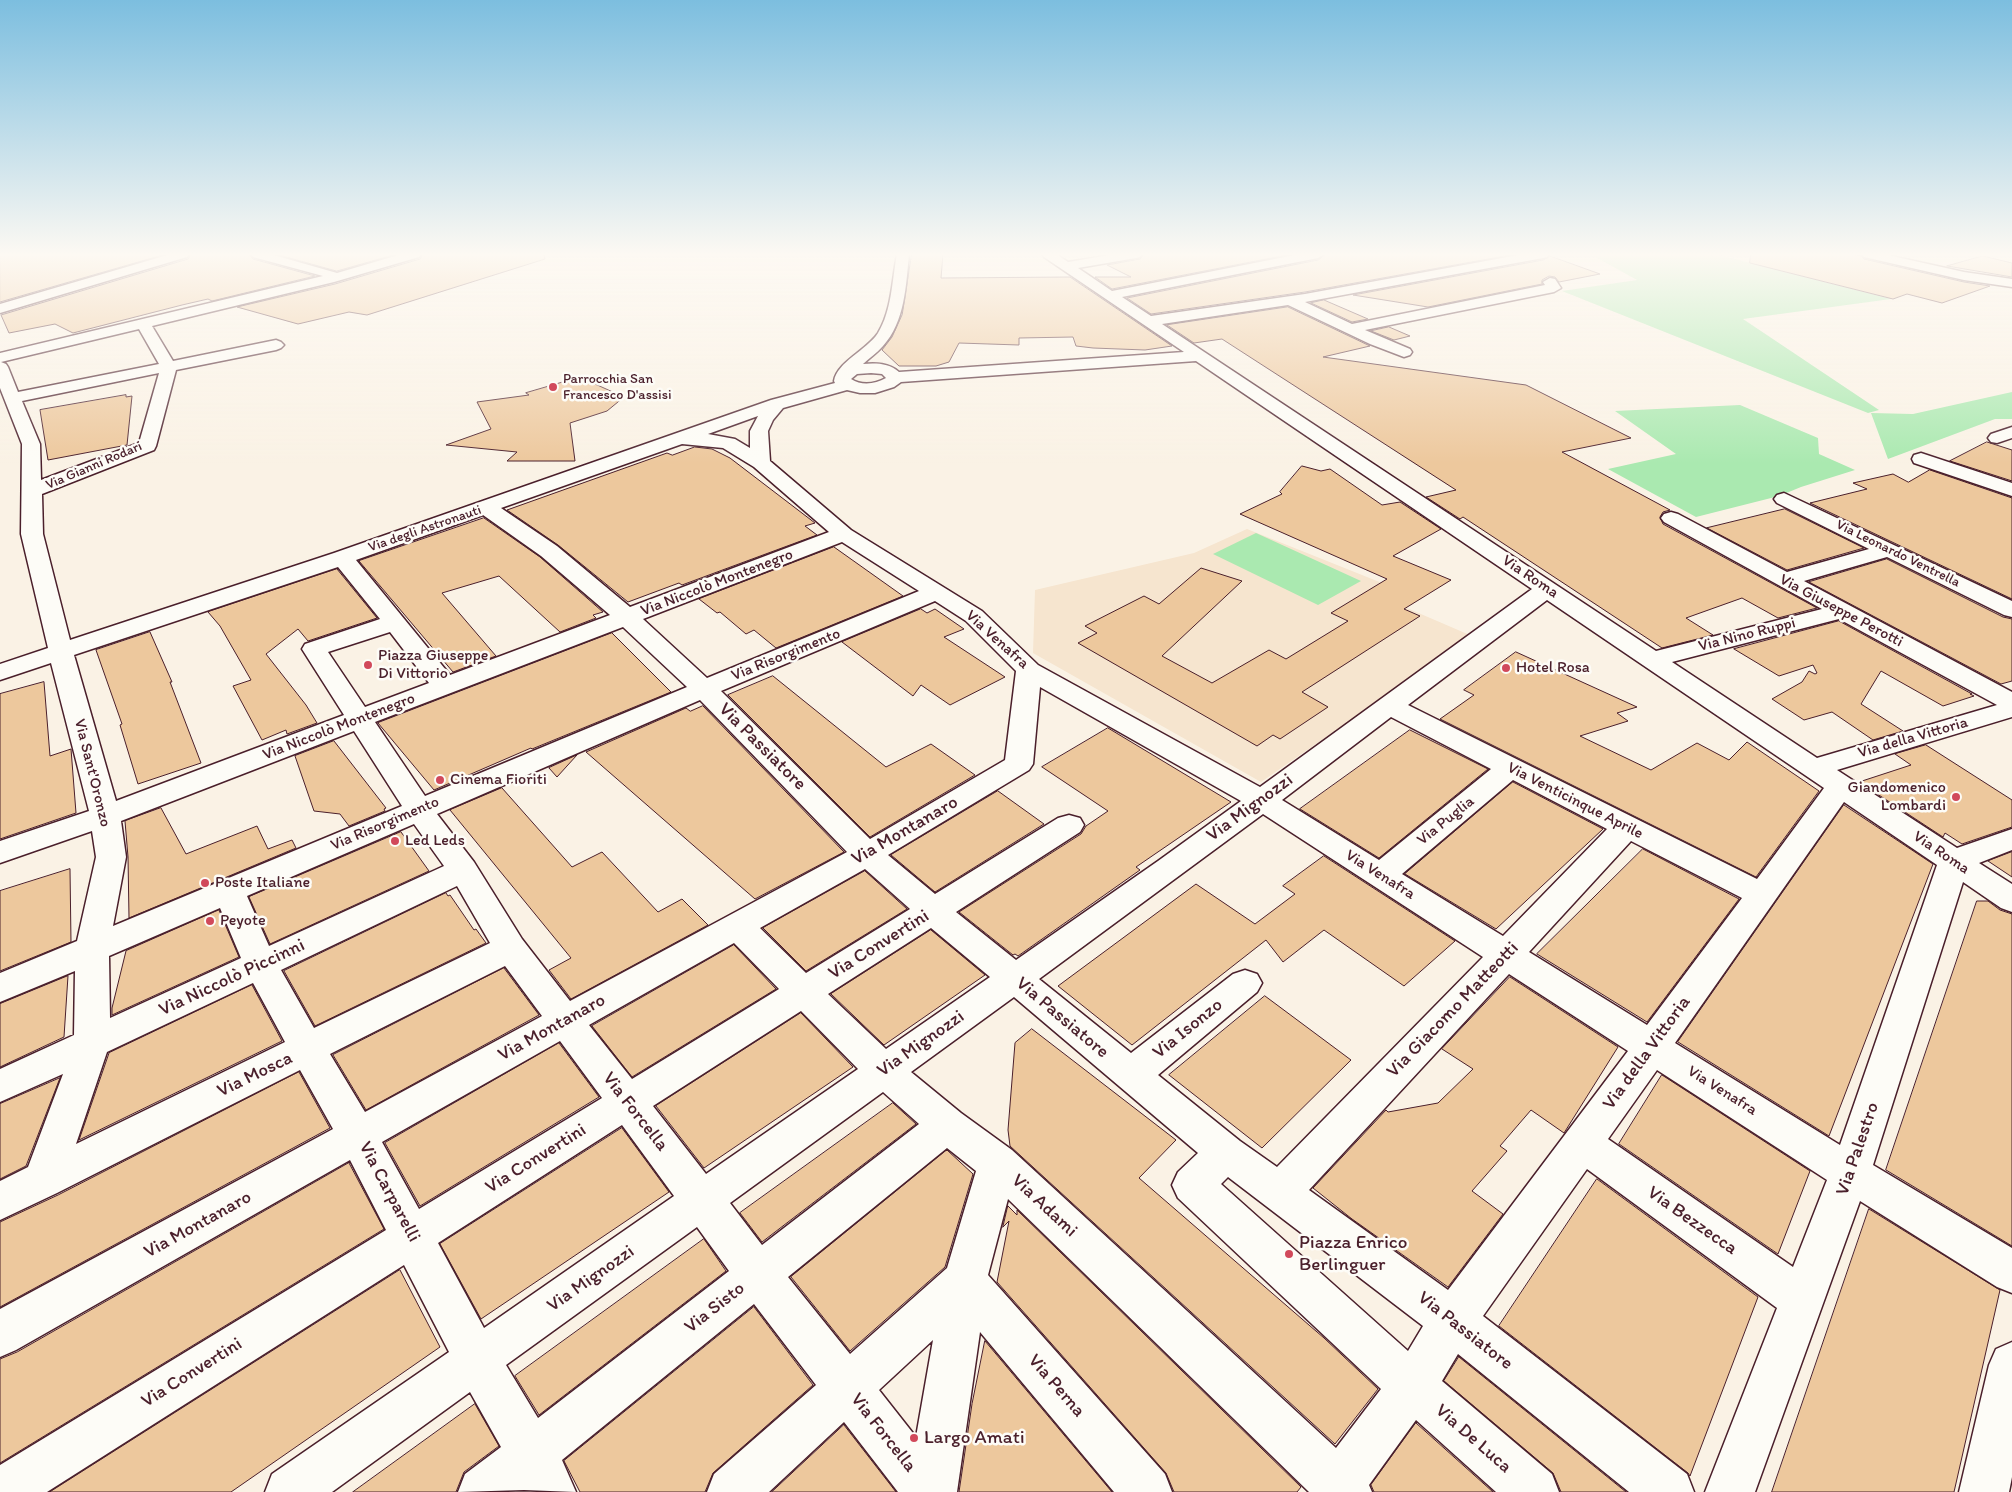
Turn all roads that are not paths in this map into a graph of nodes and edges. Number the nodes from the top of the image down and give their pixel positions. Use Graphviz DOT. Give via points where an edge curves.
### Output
graph roads {
  1 [pos="144,324"];
  2 [pos="889,324"];
  3 [pos="1154,324"];
  4 [pos="1340,324"];
  5 [pos="1376,324"];
  6 [pos="1351,329"];
  7 [pos="877,343"];
  8 [pos="276,346"];
  9 [pos="1404,352"];
  10 [pos="1200,356"];
  11 [pos="0,358"];
  12 [pos="0,367"];
  13 [pos="169,367"];
  14 [pos="891,374"];
  15 [pos="848,379"];
  16 [pos="12,398"];
  17 [pos="777,404"];
  18 [pos="725,422"];
  19 [pos="679,438"];
  20 [pos="728,443"];
  21 [pos="759,449"];
  22 [pos="1921,459"];
  23 [pos="2012,490"];
  24 [pos="31,491"];
  25 [pos="1784,499"];
  26 [pos="486,508"];
  27 [pos="1671,518"];
  28 [pos="844,534"];
  29 [pos="1889,550"];
  30 [pos="342,558"];
  31 [pos="1784,580"];
  32 [pos="1547,589"];
  33 [pos="937,592"];
  34 [pos="2012,610"];
  35 [pos="1842,611"];
  36 [pos="627,617"];
  37 [pos="395,622"];
  38 [pos="61,652"];
  39 [pos="1652,660"];
  40 [pos="1029,670"];
  41 [pos="0,672"];
  42 [pos="445,686"];
  43 [pos="704,689"];
  44 [pos="2012,703"];
  45 [pos="1389,706"];
  46 [pos="2012,709"];
  47 [pos="360,719"];
  48 [pos="1510,768"];
  49 [pos="1827,777"];
  50 [pos="1262,800"];
  51 [pos="419,810"];
  52 [pos="105,816"];
  53 [pos="1068,825"];
  54 [pos="1627,827"];
  55 [pos="2012,839"];
  56 [pos="0,852"];
  57 [pos="867,854"];
  58 [pos="1954,861"];
  59 [pos="463,870"];
  60 [pos="1381,875"];
  61 [pos="229,891"];
  62 [pos="1762,895"];
  63 [pos="2012,900"];
  64 [pos="933,911"];
  65 [pos="737,926"];
  66 [pos="510,948"];
  67 [pos="92,949"];
  68 [pos="1506,954"];
  69 [pos="261,965"];
  70 [pos="1014,978"];
  71 [pos="1245,983"];
  72 [pos="0,988"];
  73 [pos="804,992"];
  74 [pos="564,1022"];
  75 [pos="92,1044"];
  76 [pos="1652,1046"];
  77 [pos="307,1049"];
  78 [pos="884,1071"];
  79 [pos="1132,1075"];
  80 [pos="0,1086"];
  81 [pos="627,1102"];
  82 [pos="947,1125"];
  83 [pos="358,1136"];
  84 [pos="1582,1143"];
  85 [pos="1226,1153"];
  86 [pos="998,1163"];
  87 [pos="1850,1173"];
  88 [pos="43,1180"];
  89 [pos="1279,1193"];
  90 [pos="703,1200"];
  91 [pos="0,1201"];
  92 [pos="412,1236"];
  93 [pos="2012,1272"];
  94 [pos="758,1274"];
  95 [pos="965,1281"];
  96 [pos="1802,1299"];
  97 [pos="1453,1321"];
  98 [pos="0,1334"];
  99 [pos="477,1360"];
  100 [pos="2012,1365"];
  101 [pos="1412,1386"];
  102 [pos="847,1387"];
  103 [pos="532,1453"];
  104 [pos="1340,1490"];
  105 [pos="2,1492"];
  106 [pos="290,1492"];
  107 [pos="483,1492"];
  108 [pos="551,1492"];
  109 [pos="732,1492"];
  110 [pos="931,1492"];
  111 [pos="1147,1492"];
  112 [pos="1534,1492"];
  113 [pos="1669,1492"];
  114 [pos="1730,1492"];
  115 [pos="1984,1492"];
  1 -- 11 [label="street"];
  1 -- 13 [label="street"];
  2 -- 7 [label="street"];
  3 -- 10 [label="street, Via Roma"];
  4 -- 6 [label="street"];
  5 -- 6 [label="street"];
  6 -- 9 [label="street"];
  7 -- 14 [label="street" via="877,358"];
  7 -- 15 [label="street" via="853,363"];
  8 -- 13 [label="street"];
  10 -- 14 [label="street" via="1080,362 927,376"];
  10 -- 32 [label="street, Via Roma"];
  12 -- 16 [label="street, Via Sant'Oronzo"];
  13 -- 16 [label="street"];
  13 -- 24 [label="street, Via Gianni Rodari" via="147,446"];
  14 -- 15 [label="street" via="890,384 883,386 865,388"];
  15 -- 17 [label="street, Via degli Astronauti"];
  16 -- 24 [label="street, Via Sant'Oronzo" via="31,444"];
  17 -- 18 [label="street, Via degli Astronauti"];
  17 -- 21 [label="street" via="765,419"];
  18 -- 19 [label="street, Via degli Astronauti"];
  18 -- 20 [label="street" via="722,432"];
  18 -- 21 [label="street, Via Venafra" via="745,426"];
  19 -- 20 [label="street, Via Venafra"];
  19 -- 26 [label="street, Via degli Astronauti"];
  20 -- 21 [label="street, Via Venafra"];
  21 -- 28 [label="street, Via Venafra"];
  22 -- 23 [label="street"];
  24 -- 38 [label="street, Via Sant'Oronzo" via="32,534"];
  25 -- 29 [label="street, Via Leonardo Ventrella"];
  26 -- 30 [label="street, Via degli Astronauti"];
  26 -- 36 [label="street, Via Passiatore" via="549,551"];
  27 -- 31 [label="street, Via Giuseppe Perotti"];
  28 -- 33 [label="street, Via Venafra"];
  28 -- 36 [label="street, Via Niccolò Montenegro"];
  29 -- 31 [label="street"];
  29 -- 34 [label="street, Via Leonardo Ventrella"];
  30 -- 37 [label="street"];
  30 -- 38 [label="street, Via degli Astronauti"];
  31 -- 35 [label="street, Via Giuseppe Perotti"];
  32 -- 39 [label="street, Via Roma"];
  32 -- 45 [label="street, Via Mignozzi"];
  33 -- 40 [label="street, Via Venafra" via="974,616"];
  33 -- 43 [label="street, Via Risorgimento"];
  35 -- 39 [label="street, Via Nino Ruppi"];
  35 -- 44 [label="street, Via Giuseppe Perotti"];
  36 -- 42 [label="street, Via Niccolò Montenegro"];
  36 -- 43 [label="street, Via Passiatore"];
  37 -- 42 [label="street"];
  37 -- 47 [label="street" via="314,649"];
  38 -- 41 [label="street, Via degli Astronauti"];
  38 -- 52 [label="street, Via Sant'Oronzo"];
  39 -- 49 [label="street, Via Roma"];
  40 -- 50 [label="street, Via Venafra"];
  40 -- 57 [label="street, Via Montanaro" via="1018,764"];
  42 -- 47 [label="street, Via Niccolò Montenegro"];
  43 -- 51 [label="street, Via Risorgimento"];
  43 -- 57 [label="street, Via Passiatore"];
  45 -- 48 [label="street, Via Venticinque Aprile"];
  45 -- 50 [label="street, Via Mignozzi"];
  46 -- 49 [label="street, Via della Vittoria"];
  47 -- 51 [label="street, Via Forcella"];
  47 -- 52 [label="street, Via Niccolò Montenegro"];
  48 -- 54 [label="street, Via Venticinque Aprile"];
  48 -- 60 [label="street, Via Puglia"];
  49 -- 58 [label="street, Via Roma"];
  49 -- 62 [label="street, Via della Vittoria"];
  50 -- 60 [label="street, Via Venafra"];
  50 -- 70 [label="street, Via Mignozzi"];
  51 -- 59 [label="street, Via Forcella"];
  51 -- 61 [label="street, Via Risorgimento"];
  52 -- 56 [label="street, Via Niccolò Montenegro"];
  52 -- 67 [label="street, Via Sant'Oronzo" via="111,856"];
  53 -- 64 [label="street, Via Convertini"];
  54 -- 62 [label="street, Via Venticinque Aprile"];
  54 -- 68 [label="street, Via Giacomo Matteotti"];
  55 -- 58 [label="street"];
  57 -- 64 [label="street, Via Passiatore"];
  57 -- 65 [label="street, Via Montanaro"];
  58 -- 63 [label="street, Via Roma"];
  58 -- 87 [label="street, Via Palestro"];
  59 -- 66 [label="street, Via Forcella"];
  59 -- 69 [label="street, Via Niccolò Piccinni"];
  60 -- 68 [label="street, Via Venafra"];
  61 -- 67 [label="street, Via Risorgimento"];
  61 -- 69 [label="street, Via Carparelli"];
  62 -- 76 [label="street, Via della Vittoria"];
  64 -- 70 [label="street, Via Passiatore"];
  64 -- 73 [label="street, Via Convertini"];
  65 -- 73 [label="street, Via Adami"];
  65 -- 74 [label="street, Via Montanaro"];
  66 -- 74 [label="street, Via Forcella"];
  66 -- 77 [label="street, Via Mosca"];
  67 -- 72 [label="street, Via Risorgimento"];
  67 -- 75 [label="street, Via Sant'Oronzo"];
  68 -- 76 [label="street, Via Venafra"];
  68 -- 89 [label="street, Via Giacomo Matteotti"];
  69 -- 75 [label="street, Via Niccolò Piccinni"];
  69 -- 77 [label="street, Via Carparelli"];
  70 -- 78 [label="street, Via Mignozzi"];
  70 -- 79 [label="street, Via Passiatore"];
  71 -- 79 [label="street, Via Isonzo"];
  73 -- 78 [label="street, Via Adami"];
  73 -- 81 [label="street, Via Convertini"];
  74 -- 81 [label="street, Via Forcella"];
  74 -- 83 [label="street, Via Montanaro"];
  75 -- 80 [label="street, Via Niccolò Piccinni"];
  75 -- 88 [label="street, Via Sant'Oronzo"];
  76 -- 84 [label="street, Via della Vittoria"];
  76 -- 87 [label="street, Via Venafra"];
  77 -- 83 [label="street, Via Carparelli"];
  77 -- 88 [label="street, Via Mosca"];
  78 -- 82 [label="street, Via Adami"];
  78 -- 90 [label="street, Via Mignozzi"];
  79 -- 85 [label="street, Via Passiatore"];
  81 -- 90 [label="street, Via Forcella"];
  81 -- 92 [label="street, Via Convertini"];
  82 -- 86 [label="street, Via Adami"];
  82 -- 94 [label="street, Via Sisto"];
  83 -- 92 [label="street, Via Carparelli"];
  83 -- 98 [label="street, Via Montanaro"];
  84 -- 96 [label="street, Via Bezzecca"];
  84 -- 97 [label="street, Via della Vittoria"];
  85 -- 89 [label="street, Via Passiatore"];
  85 -- 101 [label="street" via="1192,1185"];
  86 -- 95 [label="street"];
  86 -- 104 [label="street, Via Adami"];
  87 -- 93 [label="street, Via Venafra"];
  87 -- 96 [label="street, Via Palestro"];
  88 -- 91 [label="street, Via Mosca"];
  89 -- 97 [label="street, Via Passiatore"];
  90 -- 94 [label="street, Via Forcella"];
  90 -- 99 [label="street, Via Mignozzi"];
  92 -- 99 [label="street, Via Carparelli"];
  92 -- 105 [label="street, Via Convertini"];
  94 -- 102 [label="street, Via Forcella"];
  94 -- 103 [label="street, Via Sisto"];
  95 -- 102 [label="street"];
  95 -- 110 [label="street"];
  95 -- 111 [label="street, Via Perna"];
  96 -- 114 [label="street, Via Palestro"];
  97 -- 101 [label="street"];
  97 -- 113 [label="street, Via Passiatore"];
  99 -- 103 [label="street, Via Carparelli"];
  99 -- 106 [label="street, Via Mignozzi"];
  100 -- 115 [label="street"];
  101 -- 104 [label="street"];
  101 -- 112 [label="street, Via De Luca"];
  102 -- 109 [label="street"];
  102 -- 110 [label="street, Via Forcella"];
  103 -- 107 [label="street, Via Sisto"];
  103 -- 108 [label="street, Via Carparelli"];
}
